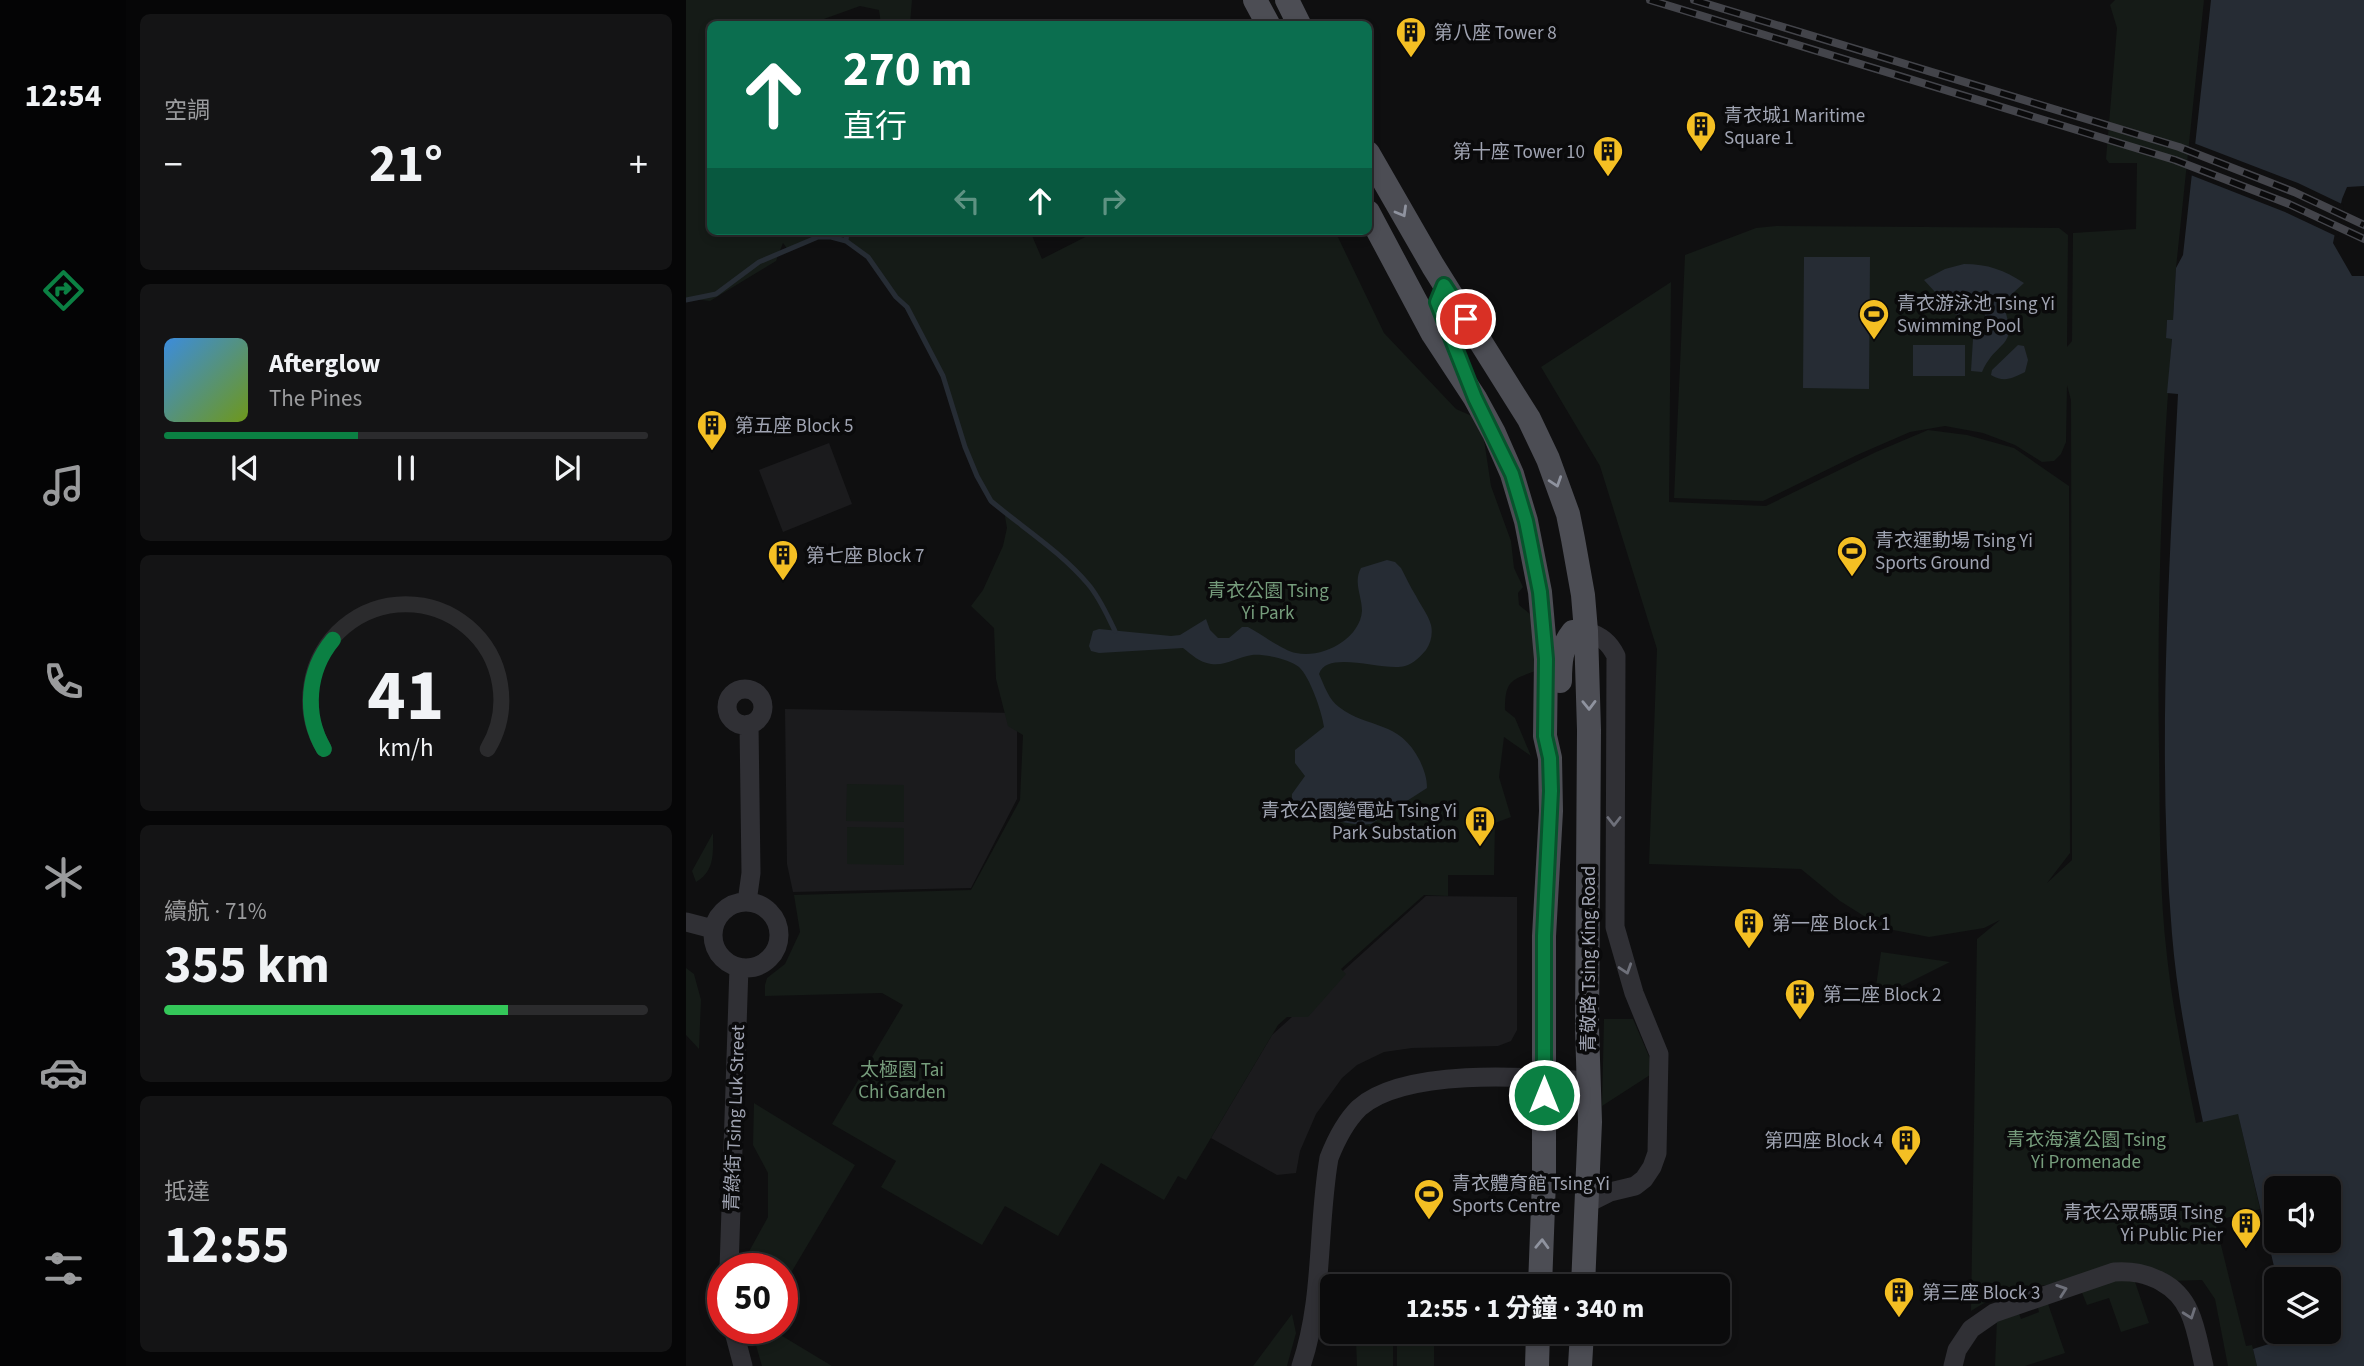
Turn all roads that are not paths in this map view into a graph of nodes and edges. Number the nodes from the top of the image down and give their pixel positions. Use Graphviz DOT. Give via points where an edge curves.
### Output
graph roads {
  1 [pos="1255,0"];
  2 [pos="1276,0"];
  3 [pos="1287,0"];
  4 [pos="1268,21"];
  5 [pos="1271,21"];
  6 [pos="1298,21"];
  7 [pos="1372,161"];
  8 [pos="1372,217"];
  9 [pos="1439,298"];
  10 [pos="1586,631"];
  11 [pos="749,724"];
  12 [pos="1550,758"];
  13 [pos="747,902"];
  14 [pos="686,922"];
  15 [pos="713,929"];
  16 [pos="739,967"];
  17 [pos="1544,1078"];
  18 [pos="1589,1081"];
  19 [pos="1587,1206"];
  20 [pos="730,1253"];
  21 [pos="1540,1274"];
  22 [pos="1584,1274"];
  23 [pos="737,1344"];
  24 [pos="1538,1344"];
  25 [pos="1581,1344"];
  26 [pos="743,1366"];
  27 [pos="1301,1366"];
  28 [pos="1537,1366"];
  29 [pos="1580,1366"];
  30 [pos="1953,1366"];
  31 [pos="2204,1366"];
  1 -- 4 [label="main road"];
  2 -- 5 [label="main road"];
  3 -- 6 [label="main road"];
  7 -- 9 [label="main road, 青敬路 Tsing King Road, one-way"];
  8 -- 9 [label="main road, 青敬路 Tsing King Road"];
  9 -- 10 [label="main road, 青敬路 Tsing King Road, one-way" via="1529,419 1548,459 1568,514"];
  9 -- 12 [label="main road, 青敬路 Tsing King Road" via="1433,334 1475,398 1512,474 1532,548 1545,646 1545,736"];
  10 -- 12 [label="main road" via="1573,632 1561,657 1559,737"];
  10 -- 18 [label="main road, 青敬路 Tsing King Road, one-way"];
  10 -- 19 [label="street, one-way" via="1606,640 1616,656 1615,927 1634,993 1659,1054 1657,1153 1652,1167 1635,1186 1610,1192"];
  11 -- 13 [label="street" via="751,873"];
  12 -- 17 [label="main road, 青敬路 Tsing King Road"];
  13 -- 15 [label="street" via="729,906"];
  13 -- 16 [label="street" via="767,909 779,936 766,961"];
  14 -- 15 [label="street"];
  15 -- 16 [label="street" via="712,939 721,957"];
  16 -- 20 [label="street, 青綠街 Tsing Luk Street"];
  17 -- 18 [label="street"];
  21 -- 17 [label="main road, 青敬路 Tsing King Road, one-way"];
  17 -- 27 [label="street" via="1403,1086 1360,1108 1337,1137 1329,1158 1315,1311"];
  18 -- 19 [label="main road, 青敬路 Tsing King Road"];
  19 -- 22 [label="main road, 青敬路 Tsing King Road"];
  23 -- 26 [label="street"];
  24 -- 28 [label="main road"];
  25 -- 29 [label="main road"];
  30 -- 31 [label="street, one-way" via="1957,1350 1972,1329 1994,1313 2126,1271 2153,1277 2185,1300"];
}
